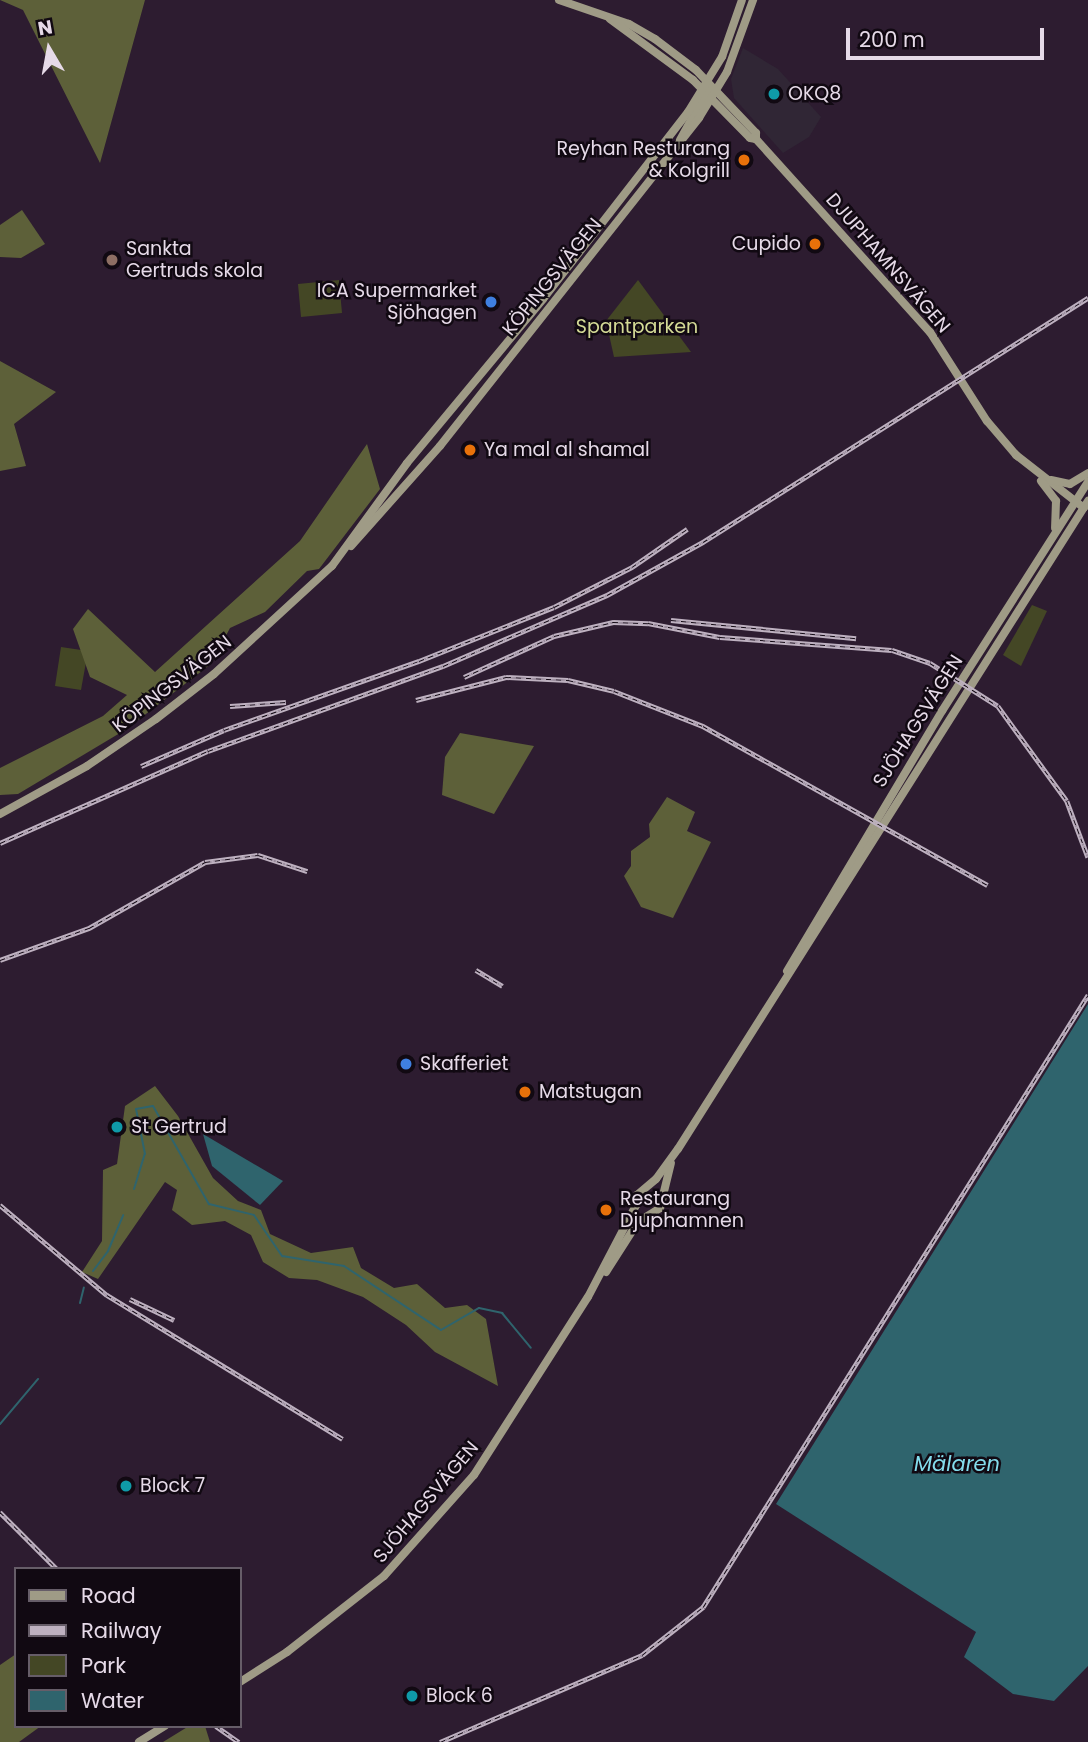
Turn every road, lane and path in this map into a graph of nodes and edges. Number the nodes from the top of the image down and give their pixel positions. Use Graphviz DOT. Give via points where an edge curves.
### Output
graph roads {
  1 [pos="559,0"];
  2 [pos="742,0"];
  3 [pos="752,0"];
  4 [pos="610,19"];
  5 [pos="684,72"];
  6 [pos="710,91"];
  7 [pos="692,105"];
  8 [pos="703,113"];
  9 [pos="728,116"];
  10 [pos="756,139"];
  11 [pos="680,143"];
  12 [pos="1035,473"];
  13 [pos="1088,473"];
  14 [pos="1088,482"];
  15 [pos="1076,502"];
  16 [pos="1086,504"];
  17 [pos="1053,536"];
  18 [pos="343,552"];
  19 [pos="1046,566"];
  20 [pos="1013,597"];
  21 [pos="1022,603"];
  22 [pos="942,711"];
  23 [pos="951,717"];
  24 [pos="0,814"];
  25 [pos="783,982"];
  26 [pos="678,1149"];
  27 [pos="647,1188"];
  28 [pos="661,1196"];
  29 [pos="636,1205"];
  30 [pos="647,1213"];
  31 [pos="588,1297"];
  32 [pos="242,1681"];
  33 [pos="162,1728"];
  34 [pos="139,1742"];
  1 -- 4 [label="main road"];
  2 -- 6 [label="main road"];
  3 -- 6 [label="main road, KÖPINGSVÄGEN"];
  4 -- 5 [label="main road"];
  4 -- 6 [label="main road" via="655,39"];
  5 -- 6 [label="main road"];
  5 -- 7 [label="main road" via="694,89"];
  6 -- 7 [label="main road, KÖPINGSVÄGEN"];
  6 -- 8 [label="main road, KÖPINGSVÄGEN"];
  6 -- 9 [label="main road, DJUPHAMNSVÄGEN"];
  6 -- 10 [label="main road, DJUPHAMNSVÄGEN" via="756,133"];
  6 -- 11 [label="main road" via="682,130"];
  7 -- 18 [label="main road, KÖPINGSVÄGEN" via="621,202 400,472"];
  8 -- 9 [label="main road"];
  8 -- 11 [label="main road, KÖPINGSVÄGEN"];
  9 -- 10 [label="main road, DJUPHAMNSVÄGEN"];
  10 -- 12 [label="main road, DJUPHAMNSVÄGEN" via="942,349 987,421"];
  11 -- 18 [label="main road, KÖPINGSVÄGEN" via="421,469"];
  12 -- 13 [label="main road" via="1070,484"];
  12 -- 15 [label="main road, DJUPHAMNSVÄGEN"];
  12 -- 17 [label="main road" via="1056,500 1059,511"];
  14 -- 15 [label="main road, SJÖHAGSVÄGEN"];
  15 -- 16 [label="main road, DJUPHAMNSVÄGEN"];
  15 -- 17 [label="main road, SJÖHAGSVÄGEN"];
  15 -- 19 [label="main road"];
  16 -- 19 [label="main road, SJÖHAGSVÄGEN"];
  17 -- 20 [label="main road, SJÖHAGSVÄGEN"];
  18 -- 24 [label="main road, KÖPINGSVÄGEN" via="280,616 173,706 87,766"];
  19 -- 21 [label="main road, SJÖHAGSVÄGEN"];
  20 -- 21 [label="main road"];
  20 -- 22 [label="main road, SJÖHAGSVÄGEN"];
  21 -- 23 [label="main road, SJÖHAGSVÄGEN"];
  22 -- 23 [label="main road"];
  22 -- 25 [label="main road, SJÖHAGSVÄGEN" via="813,922"];
  23 -- 25 [label="main road, SJÖHAGSVÄGEN"];
  25 -- 26 [label="main road, SJÖHAGSVÄGEN"];
  26 -- 27 [label="main road, SJÖHAGSVÄGEN"];
  26 -- 28 [label="main road, SJÖHAGSVÄGEN"];
  27 -- 28 [label="main road"];
  27 -- 29 [label="main road, SJÖHAGSVÄGEN" via="637,1195"];
  28 -- 30 [label="main road, SJÖHAGSVÄGEN" via="660,1208"];
  29 -- 30 [label="main road"];
  29 -- 31 [label="main road, SJÖHAGSVÄGEN"];
  30 -- 31 [label="main road, SJÖHAGSVÄGEN"];
  31 -- 32 [label="main road, SJÖHAGSVÄGEN" via="474,1475 410,1551 318,1630"];
  33 -- 34 [label="main road"];
}
